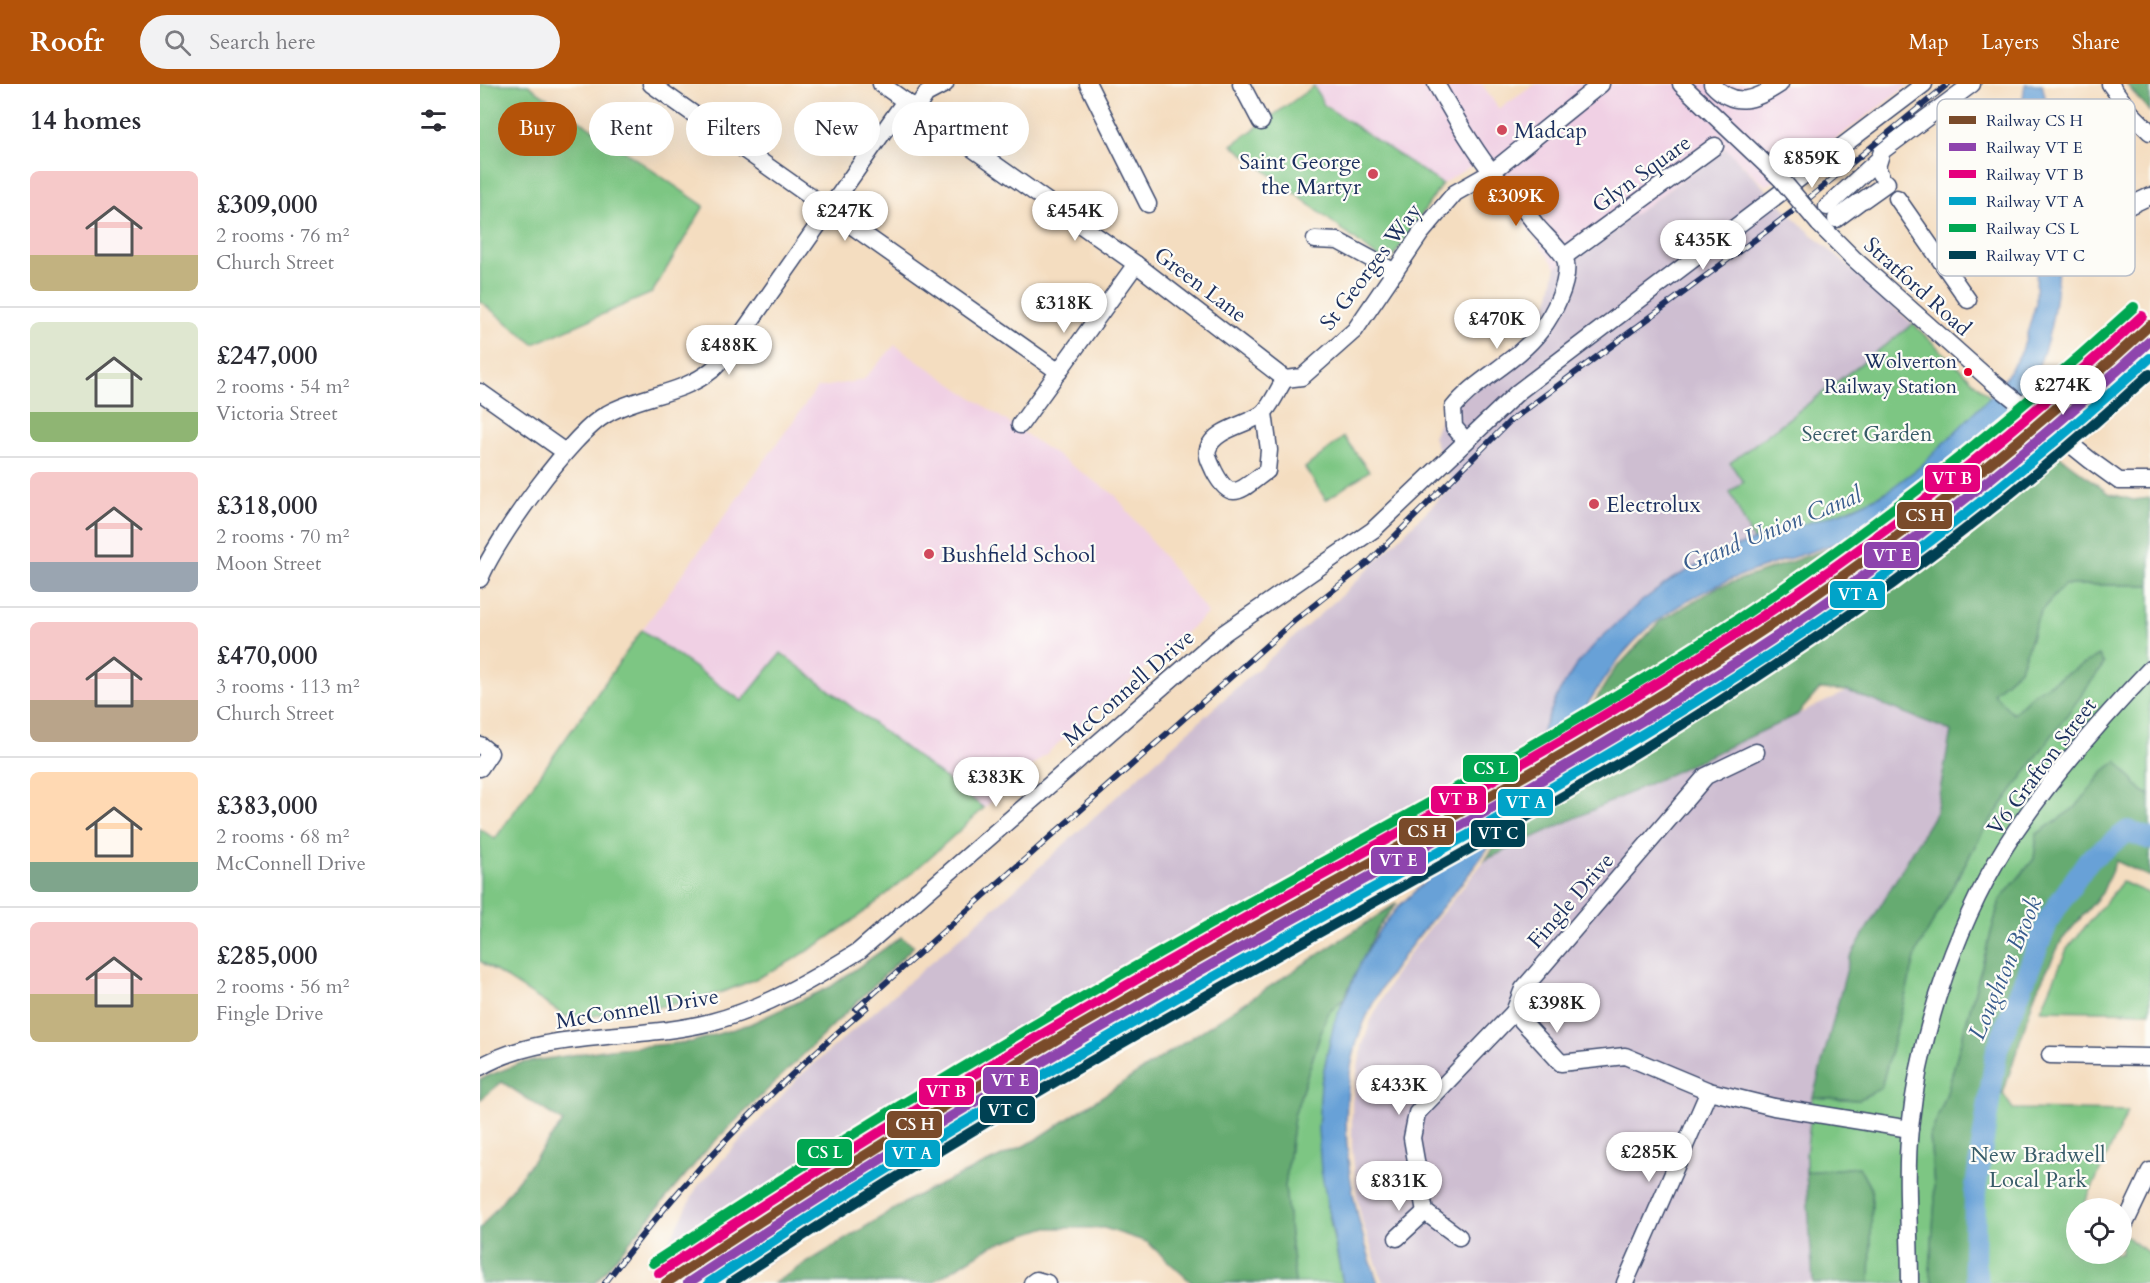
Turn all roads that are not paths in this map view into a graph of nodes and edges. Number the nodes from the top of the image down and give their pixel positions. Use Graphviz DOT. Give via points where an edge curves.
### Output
graph roads {
  1 [pos="651,84"];
  2 [pos="881,84"];
  3 [pos="945,84"];
  4 [pos="1088,84"];
  5 [pos="1241,84"];
  6 [pos="1436,84"];
  7 [pos="1601,84"];
  8 [pos="1681,84"];
  9 [pos="1712,84"];
  10 [pos="1780,84"];
  11 [pos="1924,84"];
  12 [pos="1972,84"];
  13 [pos="2110,84"];
  14 [pos="1952,99"];
  15 [pos="2121,99"];
  16 [pos="907,102"];
  17 [pos="915,102"];
  18 [pos="1937,110"];
  19 [pos="2135,117"];
  20 [pos="1261,122"];
  21 [pos="892,129"];
  22 [pos="2150,132"];
  23 [pos="1715,146"];
  24 [pos="983,156"];
  25 [pos="1492,172"];
  26 [pos="1882,172"];
  27 [pos="2150,196"];
  28 [pos="1897,198"];
  29 [pos="2135,203"];
  30 [pos="1148,204"];
  31 [pos="828,209"];
  32 [pos="1315,240"];
  33 [pos="1937,255"];
  34 [pos="1565,256"];
  35 [pos="1136,264"];
  36 [pos="1395,272"];
  37 [pos="1951,276"];
  38 [pos="1968,300"];
  39 [pos="1059,372"];
  40 [pos="1285,379"];
  41 [pos="480,392"];
  42 [pos="1264,413"];
  43 [pos="1020,425"];
  44 [pos="1466,441"];
  45 [pos="565,452"];
  46 [pos="2150,482"];
  47 [pos="480,579"];
  48 [pos="2150,669"];
  49 [pos="480,745"];
  50 [pos="1756,752"];
  51 [pos="480,768"];
  52 [pos="1514,1012"];
  53 [pos="2050,1055"];
  54 [pos="2150,1057"];
  55 [pos="480,1067"];
  56 [pos="1709,1091"];
  57 [pos="1910,1129"];
  58 [pos="2150,1171"];
  59 [pos="2132,1209"];
  60 [pos="1425,1212"];
  61 [pos="1459,1237"];
  62 [pos="1397,1238"];
  63 [pos="1032,1283"];
  64 [pos="1047,1283"];
  65 [pos="1625,1283"];
  66 [pos="1910,1283"];
  1 -- 31 [label="street"];
  2 -- 16 [label="street, Green Lane"];
  3 -- 17 [label="street"];
  4 -- 30 [label="street"];
  5 -- 20 [label="street"];
  6 -- 25 [label="street"];
  7 -- 25 [label="street, St Georges Way"];
  8 -- 46 [label="street, Stratford Road, bridge" via="1781,178 1853,258 1990,380 2119,481"];
  9 -- 10 [label="street" via="1741,102 1760,98"];
  11 -- 44 [label="street, McConnell Drive" via="1571,350"];
  12 -- 14 [label="street"];
  13 -- 15 [label="street"];
  18 -- 26 [label="street" via="1882,151"];
  19 -- 22 [label="street"];
  21 -- 31 [label="street"];
  23 -- 34 [label="street, Glyn Square"];
  24 -- 35 [label="street, Green Lane"];
  25 -- 34 [label="street" via="1547,241"];
  25 -- 36 [label="street, St Georges Way" via="1455,194 1421,233"];
  26 -- 26 [label="street" via="1831,213 1861,201"];
  27 -- 29 [label="street"];
  28 -- 33 [label="street"];
  31 -- 39 [label="street"];
  31 -- 45 [label="street" via="736,342 712,370 679,389 606,414 582,432"];
  32 -- 36 [label="street" via="1338,242"];
  34 -- 44 [label="street" via="1563,286 1541,330 1505,367 1461,397 1453,408 1454,427"];
  35 -- 39 [label="street"];
  35 -- 40 [label="street, Green Lane"];
  36 -- 40 [label="street, St Georges Way" via="1354,330 1328,356 1302,377"];
  37 -- 38 [label="street"];
  39 -- 43 [label="street"];
  40 -- 42 [label="street"];
  41 -- 45 [label="street"];
  42 -- 42 [label="street" via="1215,437 1208,448 1208,459 1222,488 1229,492 1238,491 1267,471 1269,450"];
  44 -- 55 [label="street, McConnell Drive" via="1373,530 1224,633 850,957 788,993 711,1022 553,1044 498,1057"];
  45 -- 47 [label="street" via="496,548"];
  48 -- 57 [label="street, V6 Grafton Street" via="2088,737 2023,821 1976,900 1945,976 1922,1060"];
  49 -- 51 [label="street" via="490,753"];
  50 -- 52 [label="street, Fingle Drive" via="1706,776 1523,989"];
  52 -- 56 [label="street" via="1561,1063 1625,1056"];
  52 -- 60 [label="street, Fingle Drive" via="1417,1113 1412,1138"];
  53 -- 54 [label="street"];
  56 -- 57 [label="street" via="1778,1108"];
  56 -- 65 [label="street"];
  57 -- 66 [label="street, V6 Grafton Street"];
  58 -- 59 [label="street"];
  60 -- 61 [label="street"];
  60 -- 62 [label="street"];
  63 -- 64 [label="street"];
}
